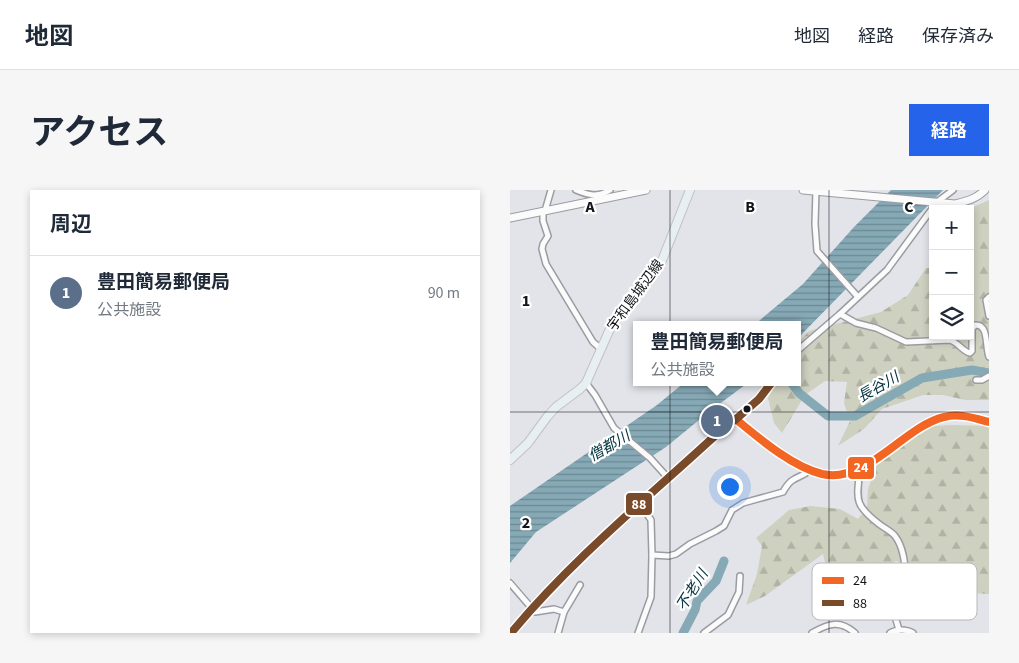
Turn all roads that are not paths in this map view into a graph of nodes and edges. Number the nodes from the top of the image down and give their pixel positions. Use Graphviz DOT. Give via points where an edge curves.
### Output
graph roads {
  1 [pos="551,190"];
  2 [pos="576,190"];
  3 [pos="610,190"];
  4 [pos="646,190"];
  5 [pos="690,190"];
  6 [pos="803,190"];
  7 [pos="953,190"];
  8 [pos="985,190"];
  9 [pos="816,191"];
  10 [pos="937,202"];
  11 [pos="544,211"];
  12 [pos="510,218"];
  13 [pos="858,296"];
  14 [pos="989,297"];
  15 [pos="840,314"];
  16 [pos="989,316"];
  17 [pos="801,348"];
  18 [pos="601,349"];
  19 [pos="989,357"];
  20 [pos="989,376"];
  21 [pos="976,380"];
  22 [pos="586,382"];
  23 [pos="769,386"];
  24 [pos="735,420"];
  25 [pos="989,422"];
  26 [pos="510,460"];
  27 [pos="860,468"];
  28 [pos="810,470"];
  29 [pos="668,478"];
  30 [pos="638,505"];
  31 [pos="652,555"];
  32 [pos="905,563"];
  33 [pos="740,576"];
  34 [pos="510,583"];
  35 [pos="580,586"];
  36 [pos="531,609"];
  37 [pos="564,612"];
  38 [pos="896,620"];
  39 [pos="899,630"];
  40 [pos="511,633"];
  41 [pos="558,633"];
  42 [pos="638,633"];
  43 [pos="704,633"];
  44 [pos="812,633"];
  45 [pos="855,633"];
  46 [pos="890,633"];
  47 [pos="913,633"];
  1 -- 11 [label="street"];
  2 -- 3 [label="street" via="598,195"];
  4 -- 11 [label="main road"];
  5 -- 18 [label="main road, 宇和島城辺線" via="661,262 618,315"];
  6 -- 9 [label="main road"];
  7 -- 10 [label="street"];
  8 -- 10 [label="main road" via="970,201 955,204"];
  9 -- 10 [label="main road"];
  9 -- 13 [label="street" via="817,252"];
  10 -- 13 [label="street" via="887,270"];
  11 -- 12 [label="main road"];
  11 -- 18 [label="street" via="542,221 548,236 542,250 546,264 593,342"];
  13 -- 15 [label="street"];
  14 -- 16 [label="street" via="986,307"];
  15 -- 17 [label="street"];
  15 -- 19 [label="street" via="906,342 950,340 970,353 972,329 980,325 985,331"];
  18 -- 22 [label="main road, 宇和島城辺線"];
  20 -- 21 [label="street"];
  22 -- 26 [label="main road, 宇和島城辺線" via="556,407"];
  22 -- 29 [label="street" via="614,428"];
  23 -- 24 [label="street" via="760,399"];
  24 -- 28 [label="street" via="770,447"];
  24 -- 29 [label="street"];
  25 -- 27 [label="street" via="957,415 936,420"];
  27 -- 28 [label="street" via="832,475"];
  27 -- 32 [label="street" via="858,503 868,516 894,535"];
  28 -- 31 [label="street" via="795,477 783,492 736,507 724,526 676,554"];
  29 -- 30 [label="street"];
  30 -- 31 [label="street" via="651,520"];
  30 -- 36 [label="street"];
  31 -- 42 [label="street" via="650,597"];
  33 -- 43 [label="street" via="739,592 728,615"];
  34 -- 36 [label="street"];
  35 -- 37 [label="street"];
  36 -- 37 [label="street" via="535,612"];
  36 -- 40 [label="street"];
  37 -- 41 [label="street"];
  38 -- 39 [label="street"];
  39 -- 46 [label="street"];
  39 -- 47 [label="street"];
  44 -- 45 [label="street" via="836,624 847,626"];
}
